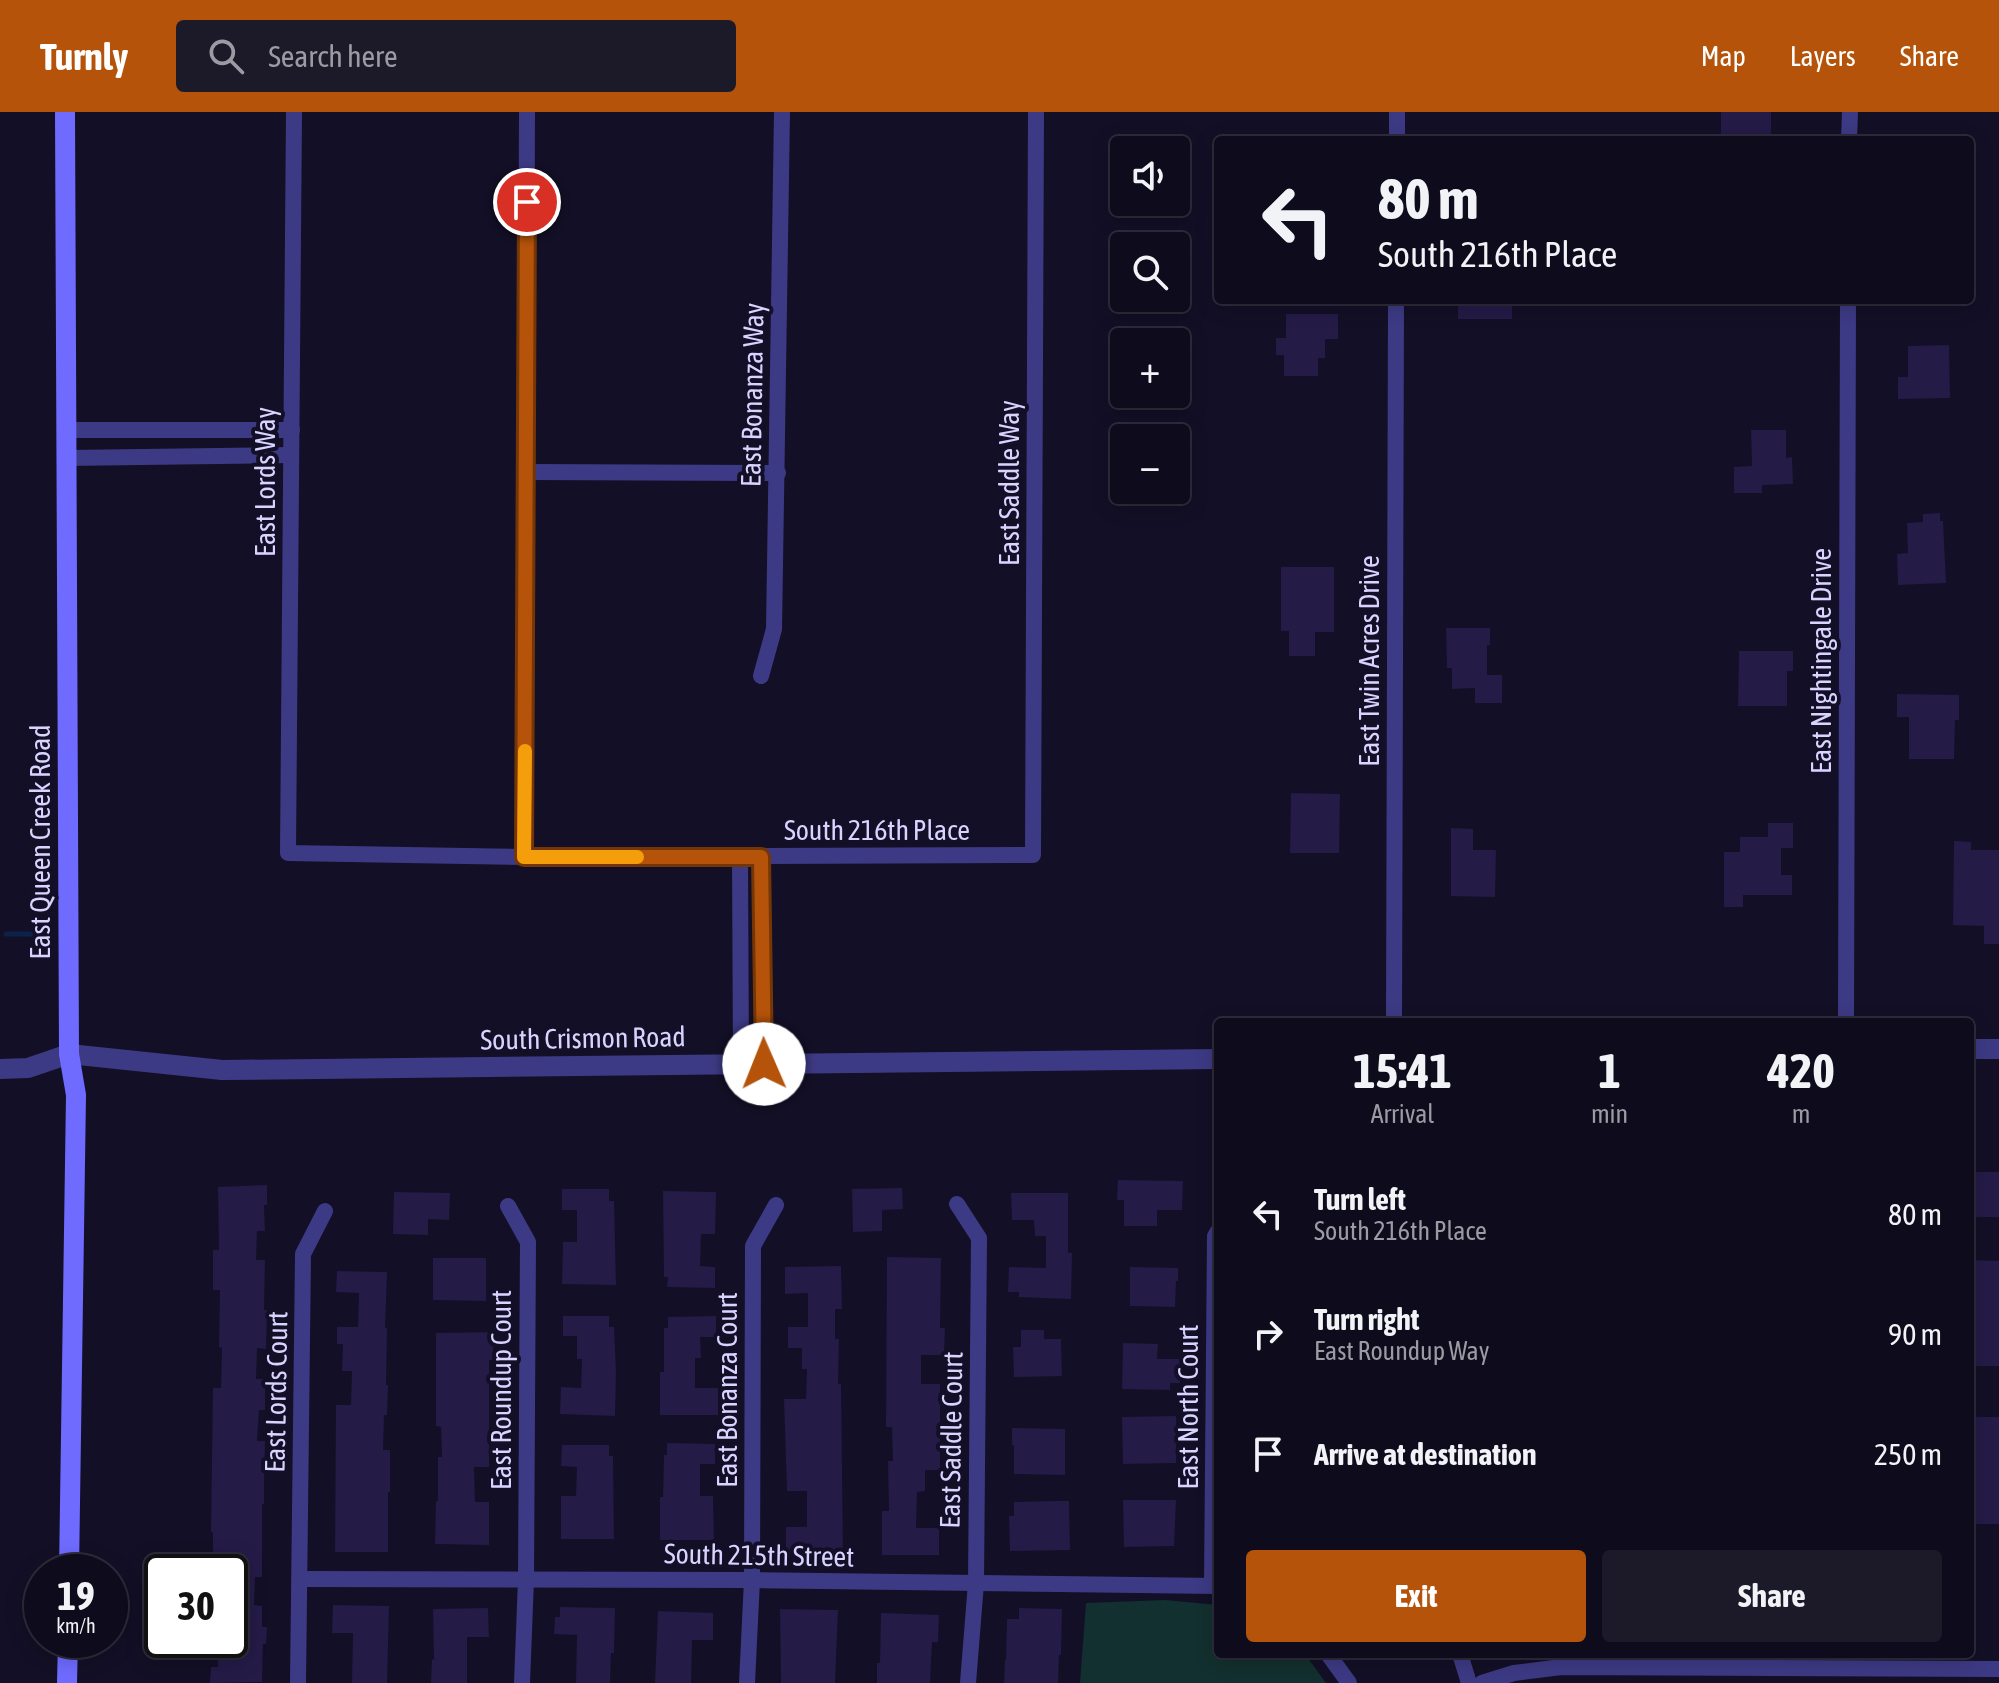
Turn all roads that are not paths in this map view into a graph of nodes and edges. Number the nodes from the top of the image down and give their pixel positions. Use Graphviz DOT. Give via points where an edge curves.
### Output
graph roads {
  1 [pos="65,112"];
  2 [pos="294,112"];
  3 [pos="527,112"];
  4 [pos="782,112"];
  5 [pos="1036,112"];
  6 [pos="1397,112"];
  7 [pos="1850,112"];
  8 [pos="1397,136"];
  9 [pos="1849,136"];
  10 [pos="1396,304"];
  11 [pos="1848,304"];
  12 [pos="66,430"];
  13 [pos="292,430"];
  14 [pos="291,455"];
  15 [pos="66,458"];
  16 [pos="527,472"];
  17 [pos="778,473"];
  18 [pos="761,676"];
  19 [pos="288,853"];
  20 [pos="1033,855"];
  21 [pos="524,857"];
  22 [pos="740,857"];
  23 [pos="761,857"];
  24 [pos="1394,1018"];
  25 [pos="1846,1018"];
  26 [pos="1974,1049"];
  27 [pos="1999,1049"];
  28 [pos="69,1054"];
  29 [pos="1214,1059"];
  30 [pos="764,1064"];
  31 [pos="741,1065"];
  32 [pos="0,1069"];
  33 [pos="957,1204"];
  34 [pos="776,1205"];
  35 [pos="508,1206"];
  36 [pos="325,1211"];
  37 [pos="69,1554"];
  38 [pos="300,1579"];
  39 [pos="526,1579"];
  40 [pos="752,1580"];
  41 [pos="976,1583"];
  42 [pos="1214,1586"];
  43 [pos="68,1658"];
  44 [pos="1331,1658"];
  45 [pos="1461,1658"];
  46 [pos="1682,1661"];
  47 [pos="1916,1662"];
  48 [pos="1999,1669"];
  49 [pos="67,1683"];
  50 [pos="298,1683"];
  51 [pos="522,1683"];
  52 [pos="747,1683"];
  53 [pos="968,1683"];
  54 [pos="1349,1683"];
  55 [pos="1469,1683"];
  56 [pos="1482,1683"];
  1 -- 12 [label="main road, East Queen Creek Road"];
  2 -- 13 [label="street, East Lords Way"];
  3 -- 16 [label="street"];
  4 -- 17 [label="street, East Bonanza Way"];
  5 -- 20 [label="street, East Saddle Way"];
  6 -- 8 [label="street"];
  7 -- 9 [label="street"];
  10 -- 24 [label="street, East Twin Acres Drive"];
  11 -- 25 [label="street, East Nightingale Drive"];
  12 -- 13 [label="street"];
  12 -- 15 [label="main road, East Queen Creek Road"];
  13 -- 14 [label="street, East Lords Way"];
  14 -- 15 [label="street"];
  14 -- 19 [label="street, East Lords Way"];
  15 -- 28 [label="main road, East Queen Creek Road"];
  16 -- 17 [label="street"];
  16 -- 21 [label="street"];
  17 -- 18 [label="street, East Bonanza Way" via="774,629"];
  19 -- 21 [label="street, South 216th Place"];
  20 -- 23 [label="street, South 216th Place"];
  21 -- 22 [label="street, South 216th Place"];
  22 -- 23 [label="street, South 216th Place"];
  22 -- 31 [label="street"];
  23 -- 30 [label="street"];
  26 -- 27 [label="street"];
  28 -- 31 [label="street, South Crismon Road" via="222,1070"];
  28 -- 32 [label="street, South Crismon Road" via="28,1068"];
  28 -- 37 [label="main road, East Queen Creek Road" via="76,1095"];
  29 -- 30 [label="street, South Crismon Road"];
  30 -- 31 [label="street, South Crismon Road"];
  33 -- 41 [label="street, East Saddle Court" via="979,1238"];
  34 -- 40 [label="street, East Bonanza Court" via="753,1246"];
  35 -- 39 [label="street, East Roundup Court" via="528,1242"];
  36 -- 38 [label="street, East Lords Court" via="303,1254"];
  38 -- 39 [label="street, South 215th Street"];
  38 -- 50 [label="street"];
  39 -- 40 [label="street, South 215th Street"];
  39 -- 51 [label="street, East Roundup Court"];
  40 -- 41 [label="street, South 215th Street"];
  40 -- 52 [label="street"];
  41 -- 42 [label="street, South 215th Street"];
  41 -- 53 [label="street, East Saddle Court"];
  43 -- 49 [label="main road"];
  44 -- 54 [label="street"];
  45 -- 55 [label="street"];
  46 -- 47 [label="street"];
  46 -- 56 [label="street" via="1561,1667"];
  47 -- 48 [label="street"];
}
